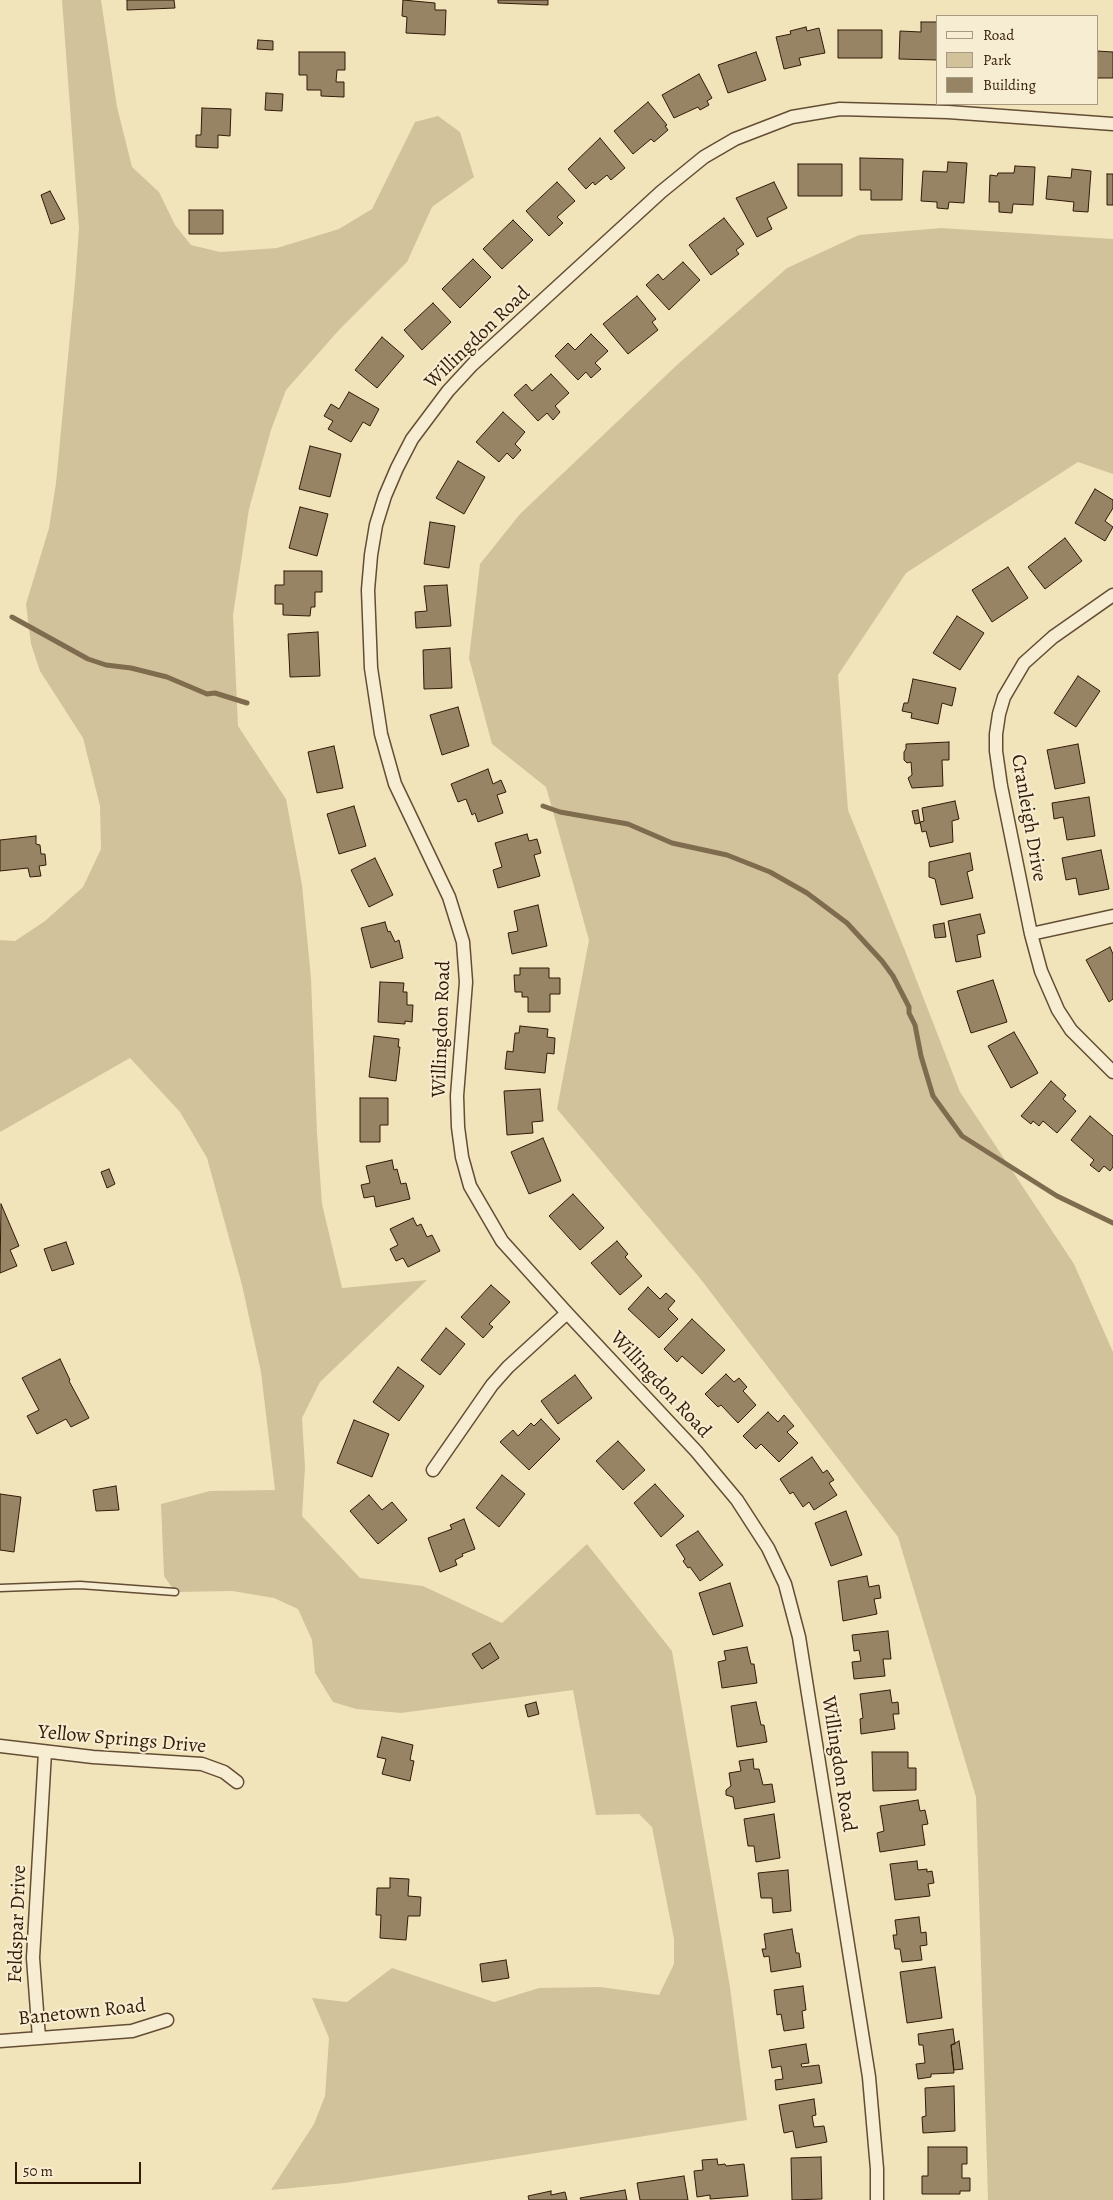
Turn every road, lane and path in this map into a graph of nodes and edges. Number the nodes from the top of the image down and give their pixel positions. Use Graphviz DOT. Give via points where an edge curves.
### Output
graph roads {
  1 [pos="1113,124"];
  2 [pos="1113,595"];
  3 [pos="1113,916"];
  4 [pos="1031,934"];
  5 [pos="1113,1072"];
  6 [pos="566,1313"];
  7 [pos="433,1470"];
  8 [pos="0,1588"];
  9 [pos="174,1592"];
  10 [pos="0,1746"];
  11 [pos="45,1752"];
  12 [pos="237,1782"];
  13 [pos="167,2020"];
  14 [pos="39,2038"];
  15 [pos="0,2041"];
  16 [pos="877,2200"];
  1 -- 6 [label="street, Willingdon Road" via="948,112 840,110 792,117 735,139 683,173 472,365 428,415 397,468 376,525 371,555 368,590 374,690 381,734 395,784 449,897 463,942 466,982 457,1096 462,1157 470,1186 502,1241"];
  2 -- 4 [label="street, Cranleigh Drive" via="1053,637 1024,663 1004,697 999,714 996,751"];
  3 -- 4 [label="street"];
  4 -- 5 [label="street, Cranleigh Drive" via="1058,1010 1076,1035"];
  6 -- 7 [label="street" via="492,1385"];
  6 -- 16 [label="street, Willingdon Road" via="731,1493 768,1548 785,1584 799,1637 869,2077 878,2169"];
  8 -- 9 [label="lane" via="80,1585"];
  10 -- 11 [label="street, Yellow Springs Drive"];
  11 -- 12 [label="street, Yellow Springs Drive" via="202,1764 224,1772"];
  11 -- 14 [label="street, Feldspar Drive" via="33,1958"];
  13 -- 14 [label="street, Banetown Road" via="132,2031"];
  14 -- 15 [label="street, Banetown Road"];
}
